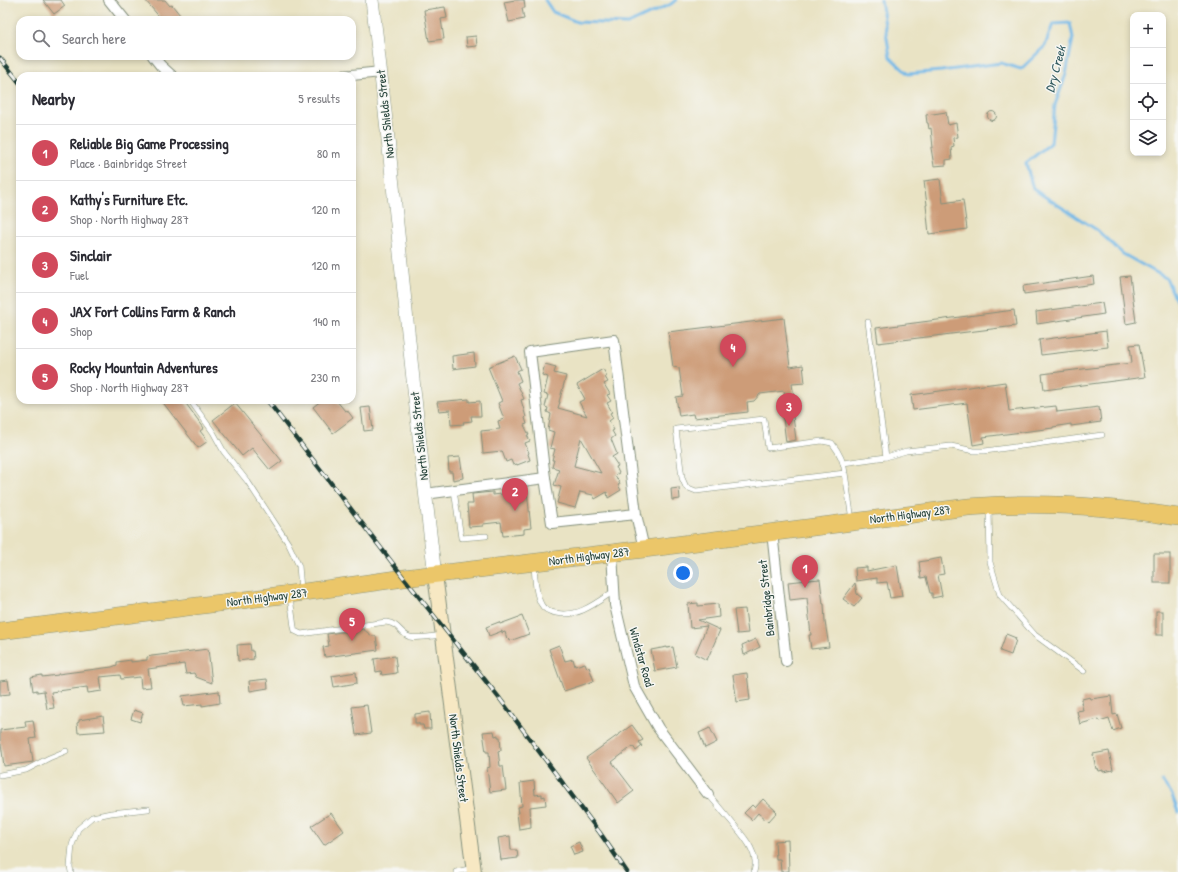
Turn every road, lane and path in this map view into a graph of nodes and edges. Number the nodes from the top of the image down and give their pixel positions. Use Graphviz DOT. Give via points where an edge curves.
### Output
graph roads {
  1 [pos="109,0"];
  2 [pos="372,0"];
  3 [pos="122,16"];
  4 [pos="157,60"];
  5 [pos="168,72"];
  6 [pos="381,72"];
  7 [pos="356,75"];
  8 [pos="868,322"];
  9 [pos="193,404"];
  10 [pos="1102,435"];
  11 [pos="886,457"];
  12 [pos="842,463"];
  13 [pos="845,473"];
  14 [pos="545,478"];
  15 [pos="454,490"];
  16 [pos="425,494"];
  17 [pos="989,506"];
  18 [pos="636,514"];
  19 [pos="1178,517"];
  20 [pos="852,521"];
  21 [pos="772,532"];
  22 [pos="486,536"];
  23 [pos="644,549"];
  24 [pos="612,553"];
  25 [pos="534,562"];
  26 [pos="434,575"];
  27 [pos="614,591"];
  28 [pos="296,593"];
  29 [pos="0,631"];
  30 [pos="443,635"];
  31 [pos="786,661"];
  32 [pos="1084,671"];
  33 [pos="66,751"];
  34 [pos="0,775"];
  35 [pos="708,794"];
  36 [pos="148,809"];
  37 [pos="474,870"];
  38 [pos="71,872"];
  39 [pos="456,872"];
  40 [pos="754,872"];
  1 -- 3 [label="street"];
  2 -- 6 [label="street, North Shields Street"];
  4 -- 5 [label="street"];
  6 -- 7 [label="street"];
  6 -- 16 [label="street, North Shields Street"];
  8 -- 11 [label="lane"];
  9 -- 28 [label="lane" via="288,543 299,566"];
  10 -- 11 [label="lane" via="985,451 951,446 906,451"];
  11 -- 12 [label="lane"];
  12 -- 13 [label="lane"];
  12 -- 13 [label="lane" via="832,443 822,441 768,448 764,419 676,429 682,478 686,487 696,491"];
  13 -- 20 [label="lane"];
  14 -- 15 [label="street"];
  14 -- 18 [label="street" via="552,523"];
  14 -- 18 [label="street" via="530,352 614,340"];
  15 -- 16 [label="street"];
  15 -- 22 [label="lane" via="461,538"];
  16 -- 26 [label="street, North Shields Street"];
  17 -- 19 [label="highway, North Highway 287" via="1116,508"];
  17 -- 20 [label="highway, North Highway 287"];
  17 -- 32 [label="lane" via="990,562 1000,595 1035,635"];
  18 -- 23 [label="street"];
  20 -- 21 [label="highway, North Highway 287"];
  21 -- 23 [label="highway, North Highway 287"];
  21 -- 31 [label="street, Bainbridge Street"];
  23 -- 24 [label="highway, North Highway 287"];
  24 -- 25 [label="highway, North Highway 287"];
  24 -- 27 [label="street, Windstar Road"];
  25 -- 26 [label="highway, North Highway 287"];
  25 -- 27 [label="lane" via="540,603 551,612 578,612"];
  26 -- 28 [label="highway, North Highway 287"];
  26 -- 30 [label="main road, North Shields Street"];
  27 -- 35 [label="street, Windstar Road" via="634,686 658,728"];
  28 -- 29 [label="highway, North Highway 287"];
  28 -- 30 [label="lane" via="294,627 295,631 301,634 386,622 398,626 409,636"];
  30 -- 37 [label="main road, North Shields Street"];
  33 -- 34 [label="lane" via="26,770"];
  35 -- 40 [label="lane" via="747,840 754,855"];
  36 -- 38 [label="lane" via="92,817 78,829 72,845"];
  37 -- 39 [label="lane"];
}
